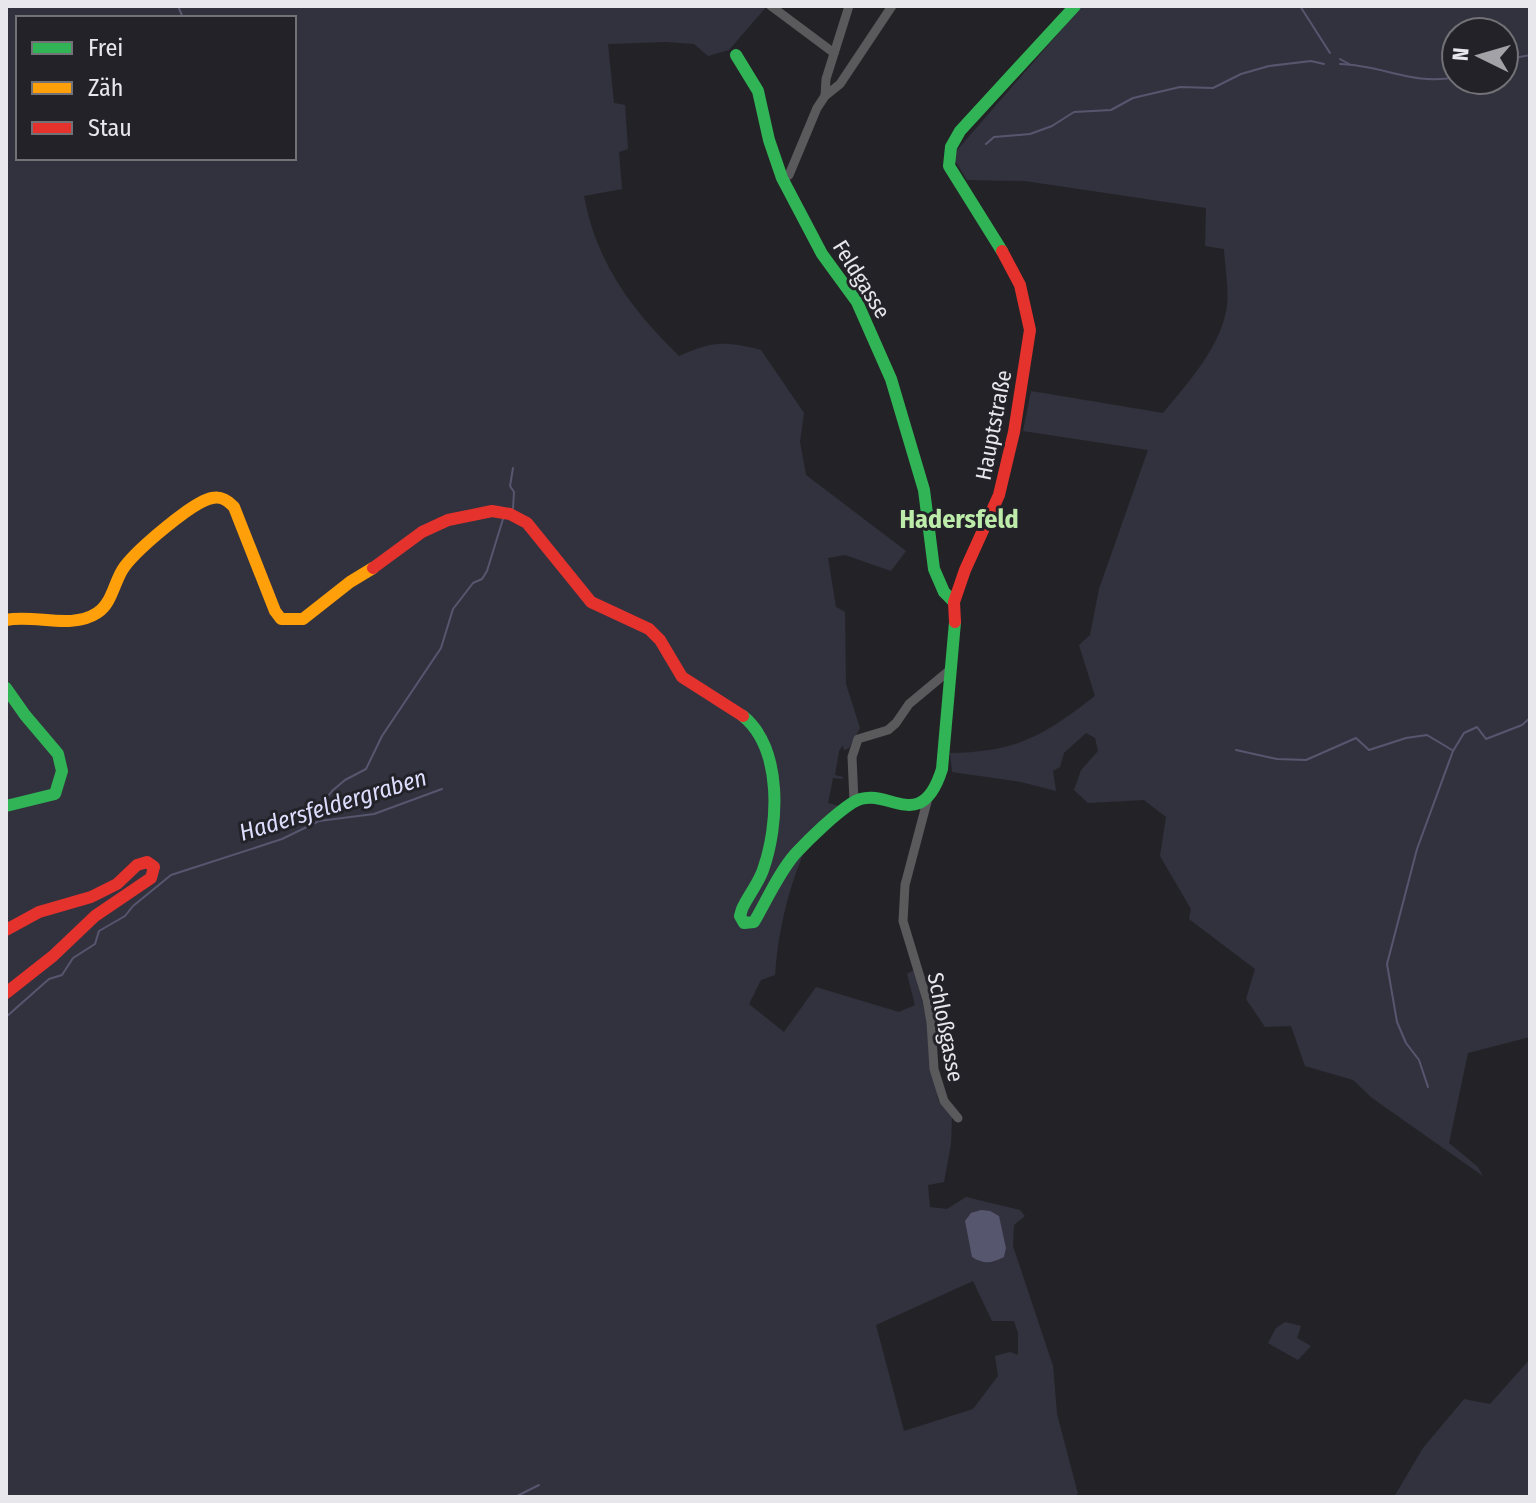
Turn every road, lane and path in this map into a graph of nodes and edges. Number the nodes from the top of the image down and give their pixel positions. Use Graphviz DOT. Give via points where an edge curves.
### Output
graph roads {
  1 [pos="771,6"];
  2 [pos="849,6"];
  3 [pos="892,6"];
  4 [pos="1075,6"];
  5 [pos="834,53"];
  6 [pos="736,55"];
  7 [pos="825,96"];
  8 [pos="782,178"];
  9 [pos="954,602"];
  10 [pos="6,620"];
  11 [pos="951,669"];
  12 [pos="6,688"];
  13 [pos="928,798"];
  14 [pos="854,801"];
  15 [pos="6,806"];
  16 [pos="6,930"];
  17 [pos="6,993"];
  18 [pos="958,1118"];
  1 -- 5 [label="street"];
  2 -- 5 [label="street"];
  3 -- 7 [label="street" via="840,84"];
  4 -- 9 [label="street, Hauptstraße" via="960,131 949,155 949,166 1012,266 1030,330 999,495"];
  5 -- 7 [label="street"];
  6 -- 8 [label="street, Feldgasse" via="758,91"];
  7 -- 8 [label="street" via="789,175"];
  8 -- 9 [label="street, Feldgasse" via="877,343 919,469 934,569"];
  9 -- 11 [label="street, Hauptstraße"];
  10 -- 14 [label="street" via="76,620 99,612 133,557 194,507 214,498 234,507 275,611 291,621 303,619 422,532 473,513 510,514 527,523 591,602 650,630 682,677 755,726 766,743 774,788 768,844 759,880 741,911 744,923 758,919 795,854"];
  11 -- 13 [label="street, Hauptstraße" via="942,769"];
  11 -- 14 [label="street" via="909,704 888,730 858,739 852,757"];
  12 -- 15 [label="street" via="55,745 61,772 55,794"];
  13 -- 14 [label="street" via="914,805 870,798"];
  13 -- 18 [label="street, Schloßgasse" via="905,885 903,921 927,1000 934,1069 944,1101"];
  16 -- 17 [label="street" via="39,912 91,897 117,884 137,865 147,862 154,867 151,878 95,916"];
}
